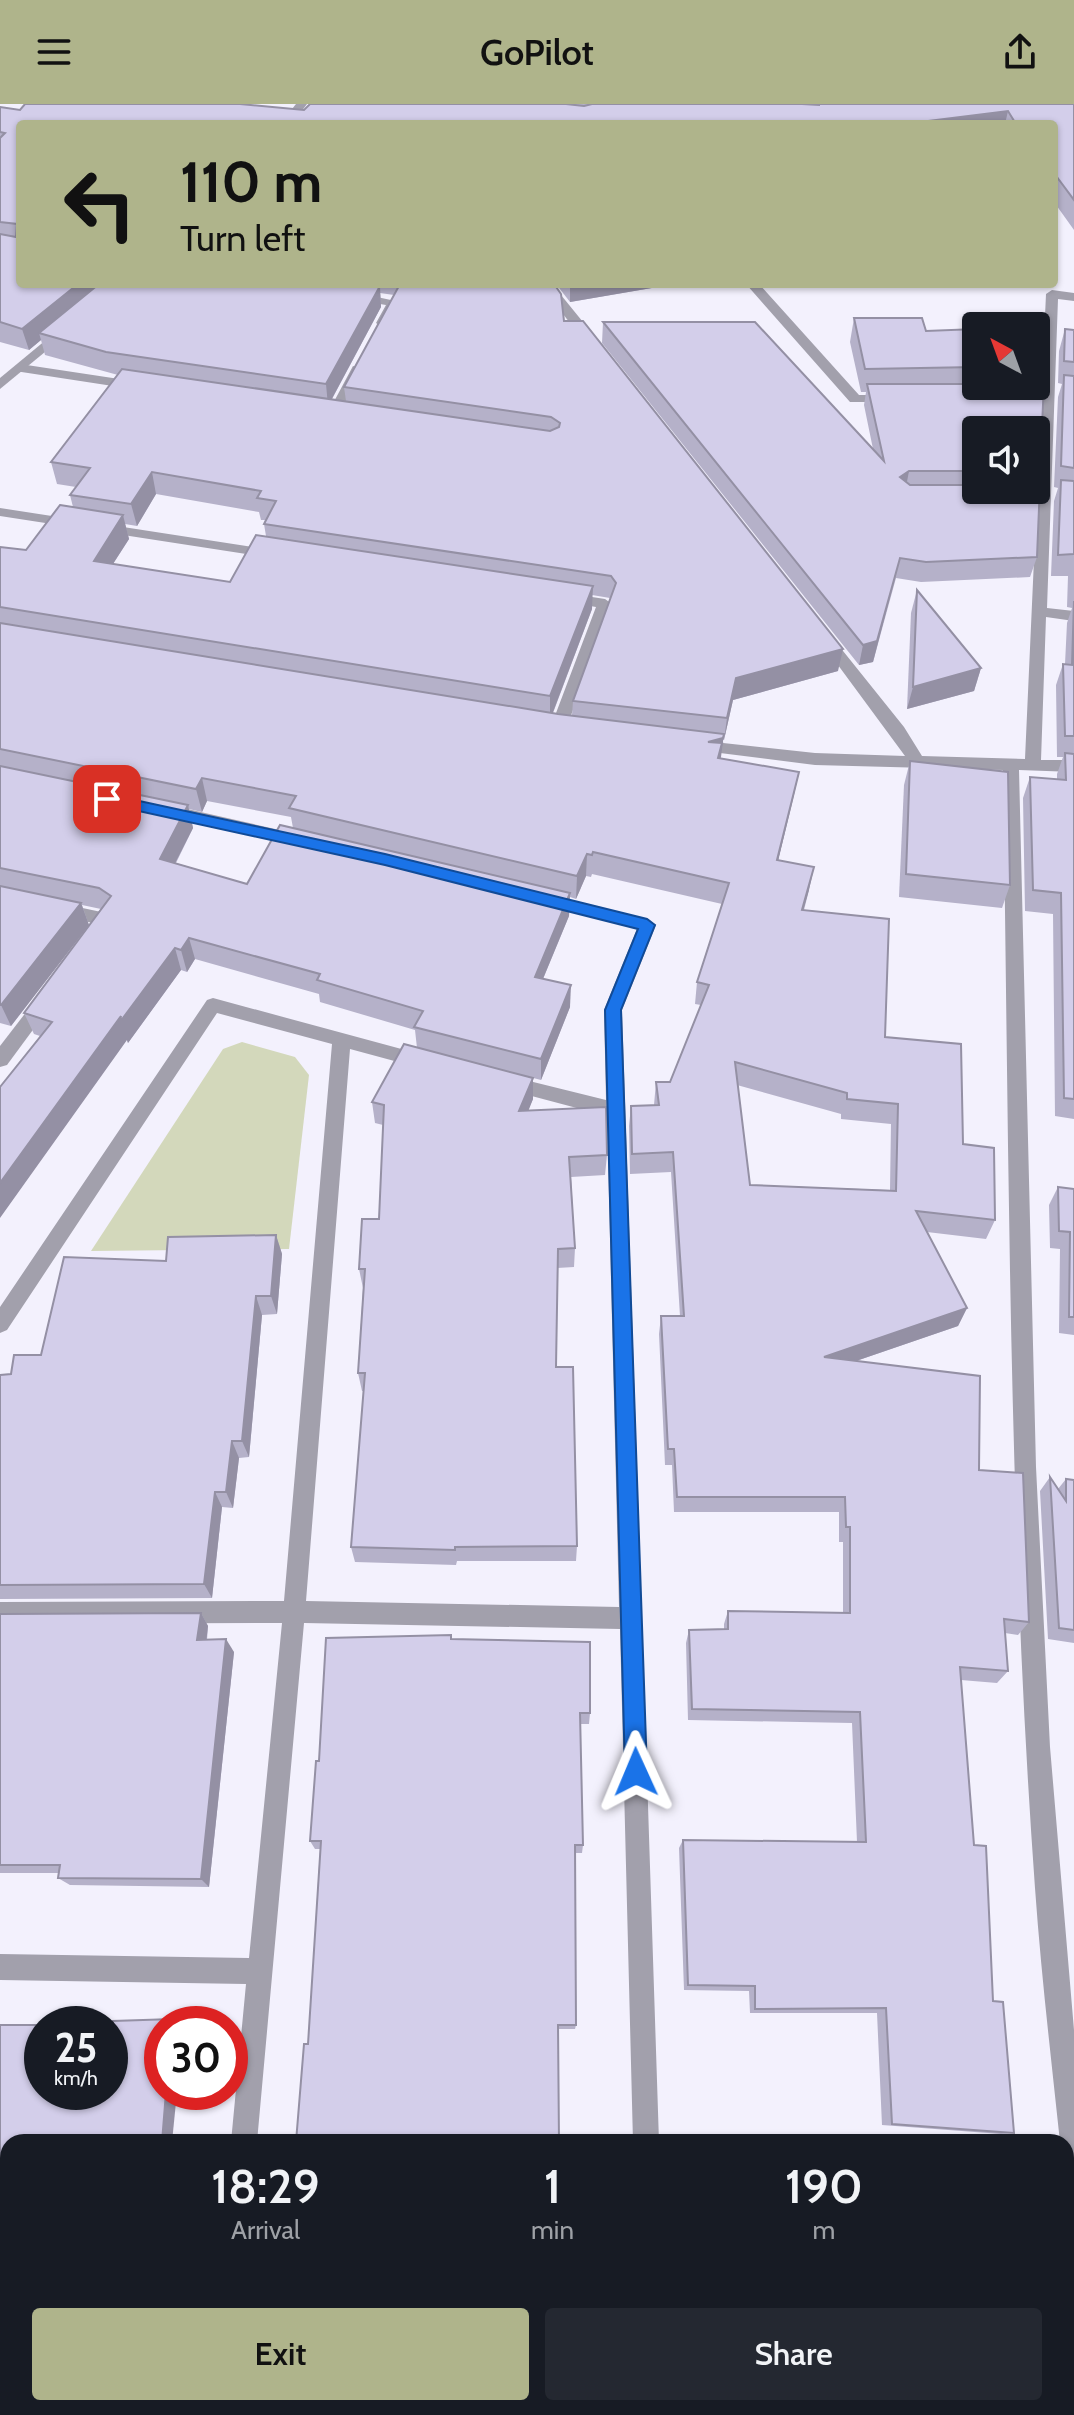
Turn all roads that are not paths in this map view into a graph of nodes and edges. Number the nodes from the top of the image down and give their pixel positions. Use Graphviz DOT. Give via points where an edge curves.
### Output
graph roads {
  1 [pos="302,104"];
  2 [pos="289,120"];
  3 [pos="549,288"];
  4 [pos="756,288"];
  5 [pos="347,295"];
  6 [pos="1074,297"];
  7 [pos="76,321"];
  8 [pos="379,330"];
  9 [pos="364,358"];
  10 [pos="605,359"];
  11 [pos="20,368"];
  12 [pos="0,385"];
  13 [pos="161,389"];
  14 [pos="914,398"];
  15 [pos="302,409"];
  16 [pos="0,512"];
  17 [pos="295,557"];
  18 [pos="543,595"];
  19 [pos="1041,612"];
  20 [pos="1074,616"];
  21 [pos="820,632"];
  22 [pos="558,728"];
  23 [pos="679,743"];
  24 [pos="916,760"];
  25 [pos="1022,766"];
  26 [pos="1074,766"];
  27 [pos="146,807"];
  28 [pos="325,846"];
  29 [pos="524,894"];
  30 [pos="45,907"];
  31 [pos="86,945"];
  32 [pos="58,983"];
  33 [pos="341,1041"];
  34 [pos="0,1060"];
  35 [pos="449,1068"];
  36 [pos="495,1080"];
  37 [pos="618,1111"];
  38 [pos="0,1324"];
  39 [pos="294,1612"];
  40 [pos="0,1613"];
  41 [pos="631,1618"];
  42 [pos="0,1967"];
  43 [pos="260,1971"];
  44 [pos="245,2134"];
  45 [pos="646,2134"];
  46 [pos="1072,2134"];
  1 -- 2 [label="street"];
  3 -- 10 [label="street"];
  4 -- 14 [label="street" via="855,399"];
  5 -- 8 [label="street" via="394,302"];
  6 -- 19 [label="street" via="1052,294"];
  7 -- 11 [label="street"];
  9 -- 15 [label="street" via="341,416"];
  11 -- 12 [label="street"];
  11 -- 13 [label="street"];
  16 -- 17 [label="street"];
  18 -- 22 [label="street" via="605,604"];
  19 -- 20 [label="street"];
  19 -- 25 [label="street"];
  21 -- 24 [label="street"];
  23 -- 24 [label="street" via="815,759"];
  24 -- 25 [label="street"];
  25 -- 26 [label="street"];
  25 -- 46 [label="street" via="1023,1326 1035,1690 1047,1889"];
  27 -- 28 [label="street"];
  29 -- 37 [label="street" via="647,925 613,1010"];
  30 -- 31 [label="street" via="106,919"];
  32 -- 34 [label="street"];
  33 -- 35 [label="street"];
  33 -- 38 [label="street" via="213,1005"];
  33 -- 39 [label="street"];
  36 -- 37 [label="street"];
  37 -- 41 [label="street"];
  39 -- 40 [label="street"];
  39 -- 41 [label="street"];
  39 -- 43 [label="street"];
  41 -- 45 [label="street"];
  42 -- 43 [label="street"];
  43 -- 44 [label="street"];
}
